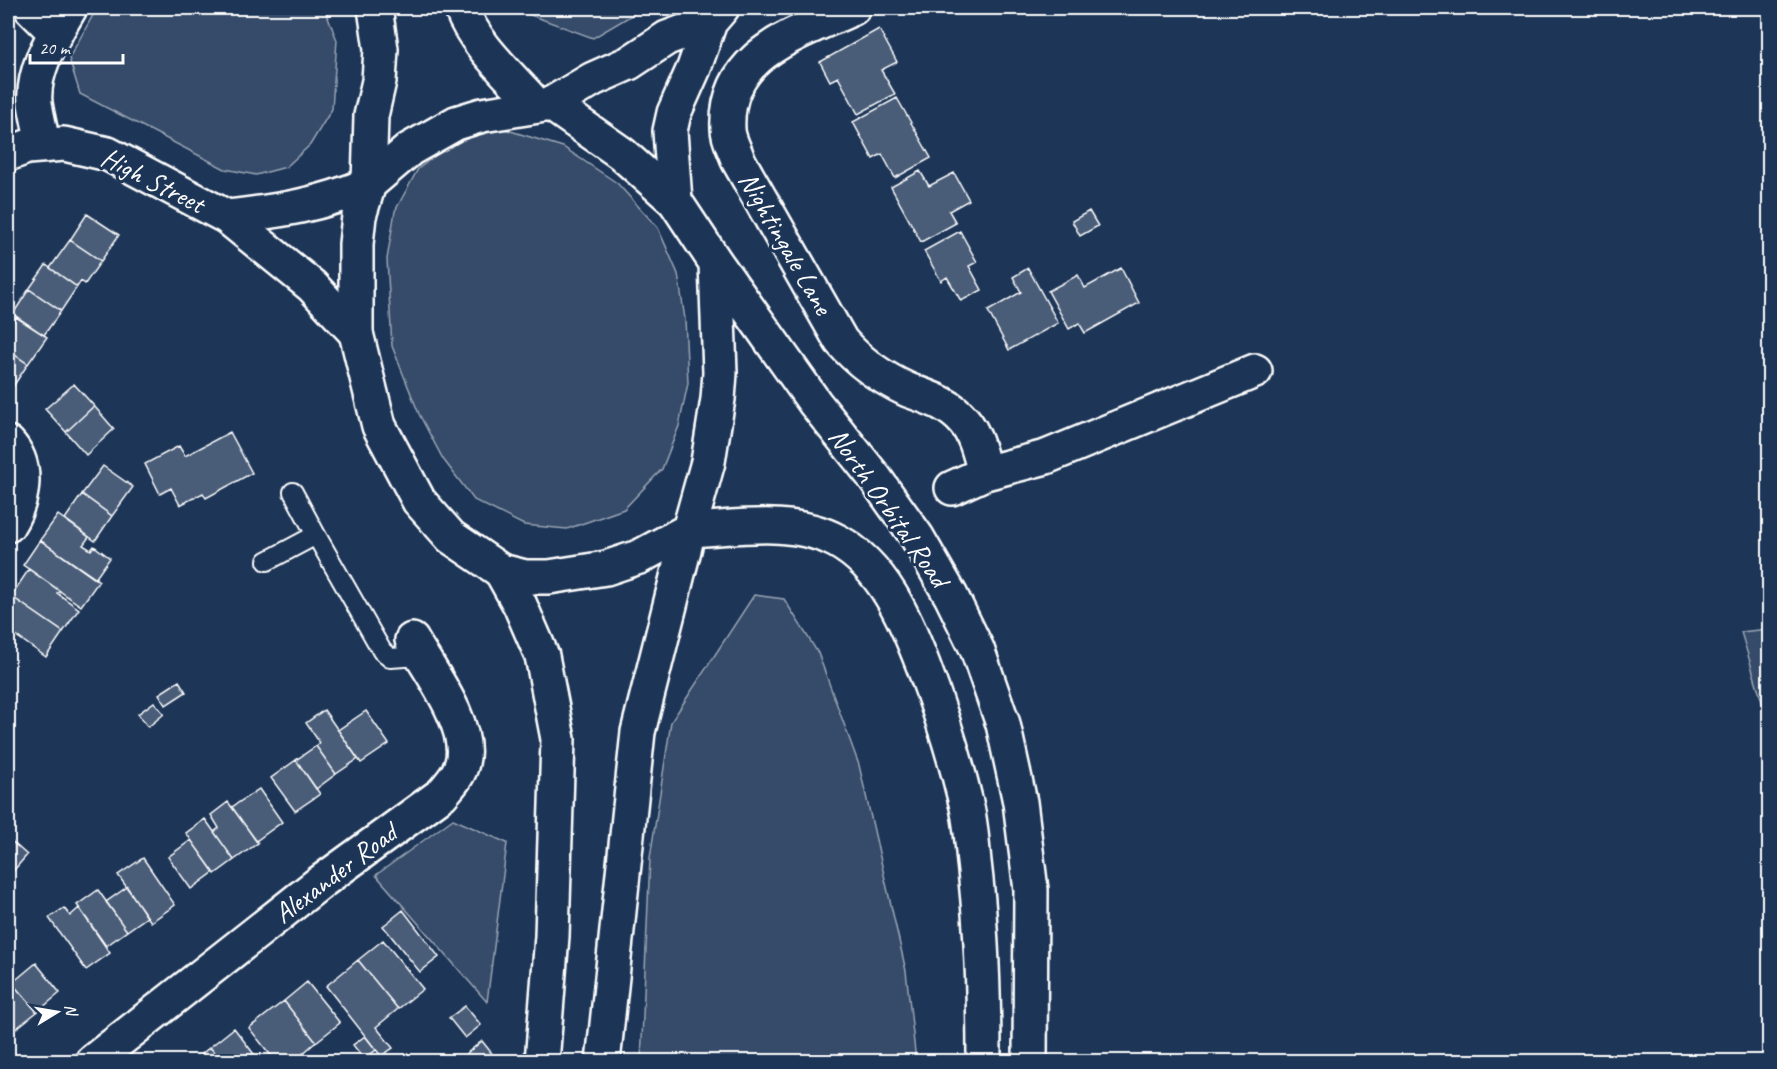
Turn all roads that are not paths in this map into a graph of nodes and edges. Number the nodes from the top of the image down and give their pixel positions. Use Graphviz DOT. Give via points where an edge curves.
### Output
graph roads {
  1 [pos="31,8"];
  2 [pos="375,8"];
  3 [pos="460,8"];
  4 [pos="853,8"];
  5 [pos="716,15"];
  6 [pos="63,20"];
  7 [pos="544,105"];
  8 [pos="43,145"];
  9 [pos="8,154"];
  10 [pos="369,184"];
  11 [pos="675,201"];
  12 [pos="227,217"];
  13 [pos="716,263"];
  14 [pos="356,333"];
  15 [pos="1255,371"];
  16 [pos="8,443"];
  17 [pos="985,473"];
  18 [pos="952,488"];
  19 [pos="293,492"];
  20 [pos="8,525"];
  21 [pos="689,530"];
  22 [pos="316,535"];
  23 [pos="267,561"];
  24 [pos="501,571"];
  25 [pos="416,648"];
  26 [pos="92,1062"];
  27 [pos="542,1062"];
  28 [pos="603,1062"];
  29 [pos="984,1062"];
  30 [pos="1030,1062"];
  1 -- 6 [label="main road"];
  2 -- 10 [label="main road" via="381,49 371,116"];
  3 -- 7 [label="main road" via="483,48"];
  4 -- 17 [label="main road, Nightingale Lane" via="773,46 746,66 733,86 728,131 738,160 841,341 858,361 906,389 945,403 965,421"];
  5 -- 7 [label="main road, High Street"];
  5 -- 11 [label="main road" via="674,112 670,131"];
  6 -- 8 [label="main road" via="36,83 35,103"];
  7 -- 10 [label="main road, High Street" via="482,116 446,128 410,149"];
  7 -- 11 [label="main road" via="621,153"];
  8 -- 9 [label="main road, High Street"];
  8 -- 12 [label="main road, High Street" via="64,144 108,154"];
  10 -- 12 [label="main road, High Street" via="340,197 289,210"];
  10 -- 14 [label="main road" via="356,244"];
  11 -- 13 [label="main road, North Orbital Road"];
  12 -- 14 [label="main road, High Street" via="312,286"];
  13 -- 21 [label="main road" via="718,399 708,462"];
  13 -- 30 [label="main road, North Orbital Road" via="917,537 977,649 1003,724 1020,802 1031,890"];
  14 -- 24 [label="main road" via="379,426 419,501 450,537"];
  15 -- 17 [label="main road" via="1046,457"];
  16 -- 20 [label="main road" via="21,466 22,489"];
  17 -- 18 [label="main road"];
  19 -- 22 [label="lane"];
  21 -- 24 [label="main road" via="639,557 606,568 549,577"];
  21 -- 28 [label="main road" via="638,732"];
  21 -- 29 [label="main road, North Orbital Road" via="771,527 811,531 836,540 862,557 888,591 911,634 936,700 967,805 979,905"];
  22 -- 23 [label="lane"];
  22 -- 25 [label="lane" via="382,651 390,658"];
  24 -- 27 [label="main road" via="542,656 558,739 552,936"];
  25 -- 26 [label="main road, Alexander Road" via="460,730 463,761 458,775 442,794 318,884"];
}
